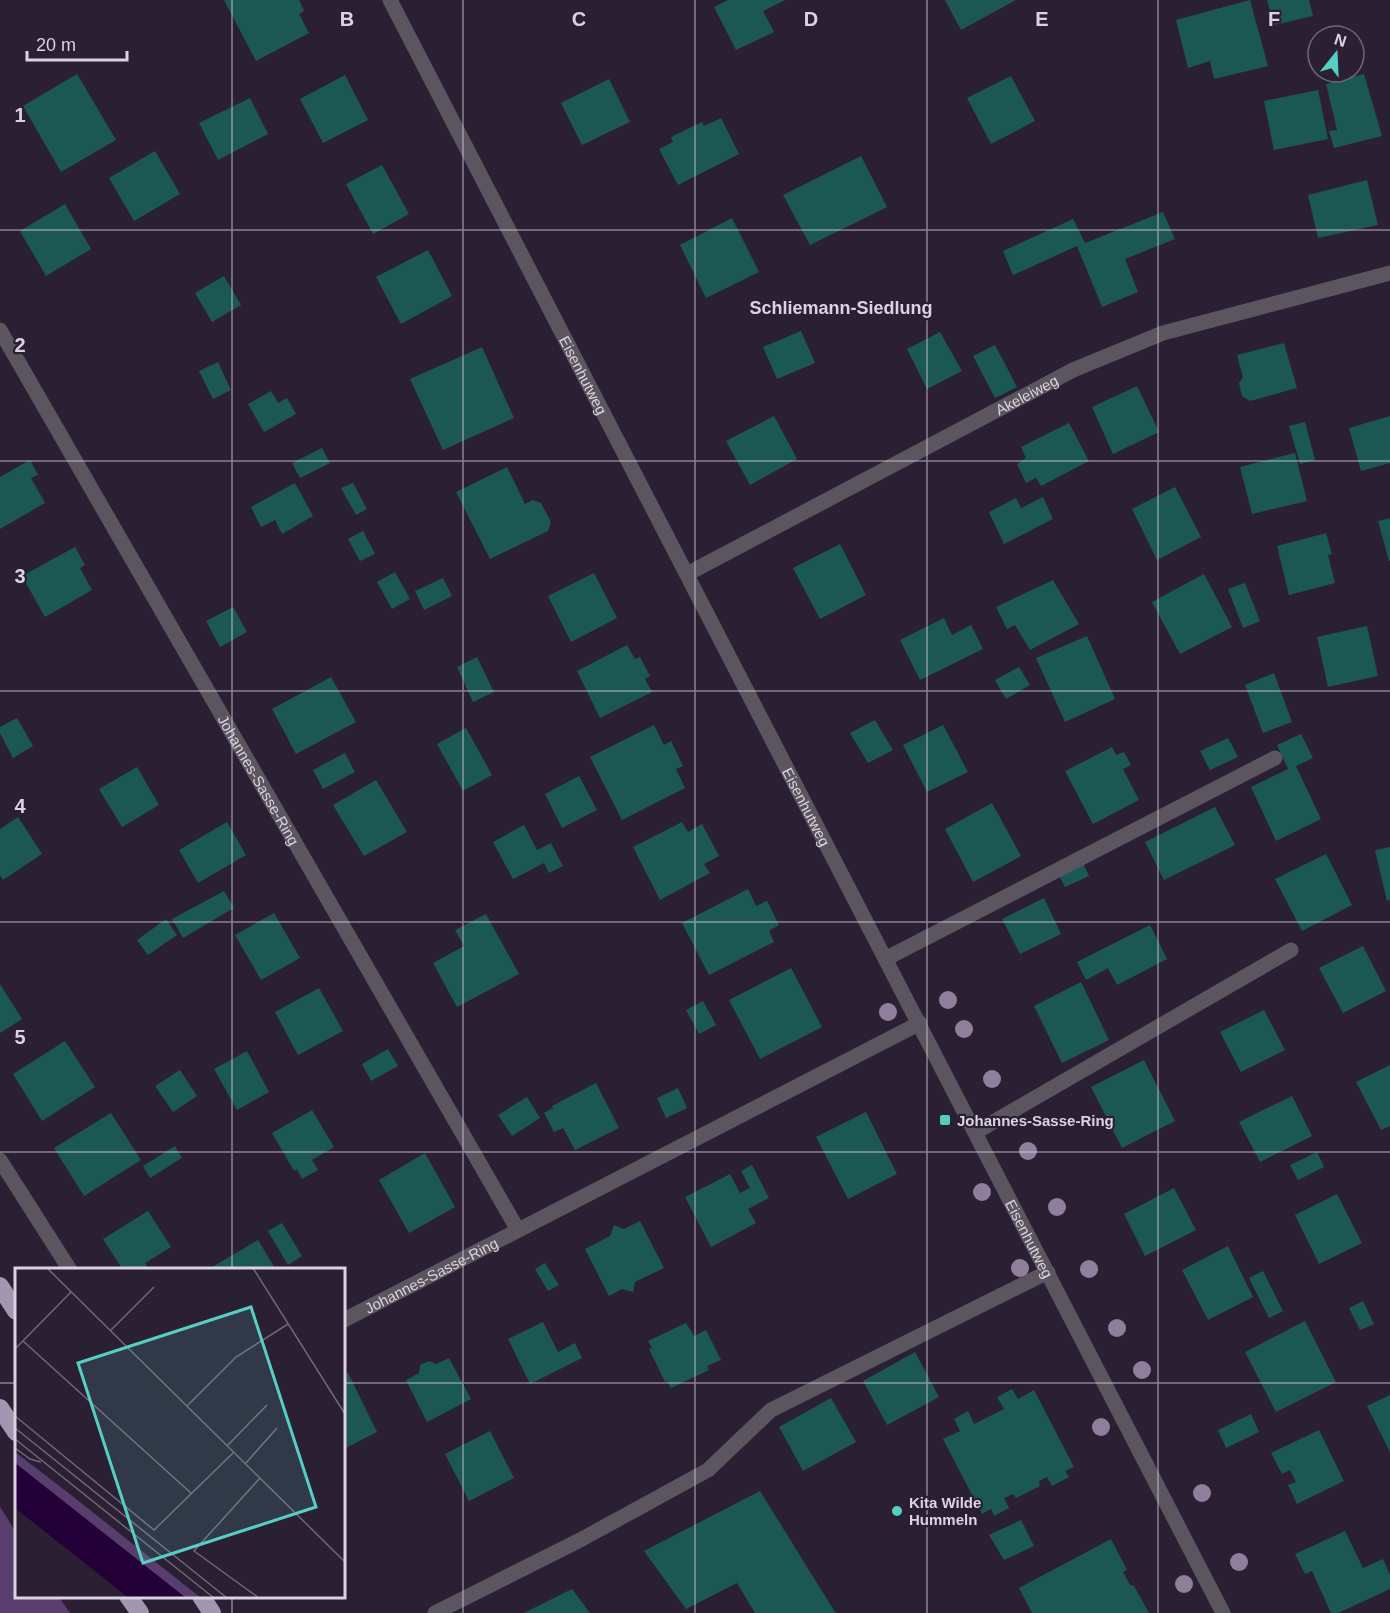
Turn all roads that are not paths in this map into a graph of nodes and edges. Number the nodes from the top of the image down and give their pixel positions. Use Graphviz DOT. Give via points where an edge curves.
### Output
graph roads {
  1 [pos="390,0"];
  2 [pos="1390,273"];
  3 [pos="0,330"];
  4 [pos="687,574"];
  5 [pos="1275,758"];
  6 [pos="1291,950"];
  7 [pos="887,958"];
  8 [pos="920,1023"];
  9 [pos="976,1132"];
  10 [pos="0,1160"];
  11 [pos="518,1230"];
  12 [pos="69,1268"];
  13 [pos="1048,1272"];
  14 [pos="0,1286"];
  15 [pos="15,1309"];
  16 [pos="345,1319"];
  17 [pos="0,1408"];
  18 [pos="15,1430"];
  19 [pos="129,1598"];
  20 [pos="202,1598"];
  21 [pos="140,1613"];
  22 [pos="212,1613"];
  23 [pos="435,1613"];
  24 [pos="1224,1613"];
  1 -- 4 [label="street, Eisenhutweg"];
  2 -- 4 [label="street, Akeleiweg" via="1163,333 1073,370"];
  3 -- 11 [label="street, Johannes-Sasse-Ring"];
  4 -- 7 [label="street, Eisenhutweg"];
  5 -- 7 [label="street"];
  6 -- 9 [label="street"];
  7 -- 8 [label="street, Eisenhutweg"];
  8 -- 9 [label="street, Eisenhutweg"];
  8 -- 11 [label="street, Johannes-Sasse-Ring"];
  9 -- 13 [label="street, Eisenhutweg"];
  10 -- 12 [label="street"];
  11 -- 16 [label="street, Johannes-Sasse-Ring"];
  13 -- 23 [label="street" via="771,1410 708,1470"];
  13 -- 24 [label="street, Eisenhutweg"];
  14 -- 15 [label="highway"];
  17 -- 18 [label="highway"];
  19 -- 21 [label="highway"];
  20 -- 22 [label="highway"];
}
